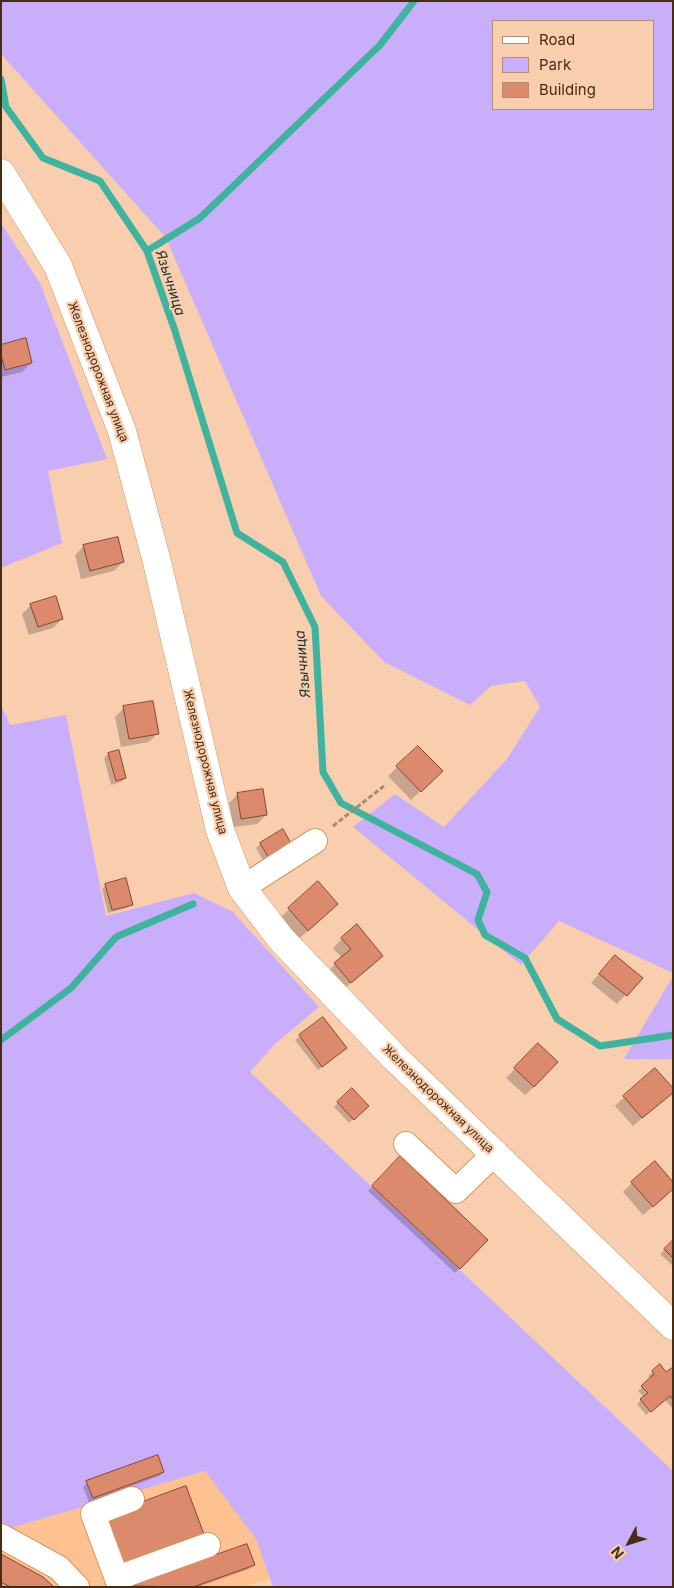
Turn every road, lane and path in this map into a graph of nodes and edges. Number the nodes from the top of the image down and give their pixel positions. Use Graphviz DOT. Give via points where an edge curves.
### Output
graph roads {
  1 [pos="1,173"];
  2 [pos="384,786"];
  3 [pos="315,841"];
  4 [pos="242,888"];
  5 [pos="406,1144"];
  6 [pos="494,1154"];
  7 [pos="673,1326"];
  8 [pos="132,1499"];
  9 [pos="1,1536"];
  10 [pos="208,1545"];
  11 [pos="119,1583"];
  12 [pos="77,1587"];
  1 -- 4 [label="highway, Железнодорожная улица" via="58,266 122,431 157,562 220,830"];
  2 -- 3 [label="path"];
  3 -- 4 [label="lane"];
  4 -- 6 [label="highway, Железнодорожная улица" via="281,939 394,1057"];
  5 -- 6 [label="lane" via="456,1191"];
  6 -- 7 [label="highway, Железнодорожная улица"];
  8 -- 11 [label="lane" via="93,1514"];
  9 -- 12 [label="lane" via="59,1568"];
  10 -- 11 [label="lane"];
}
